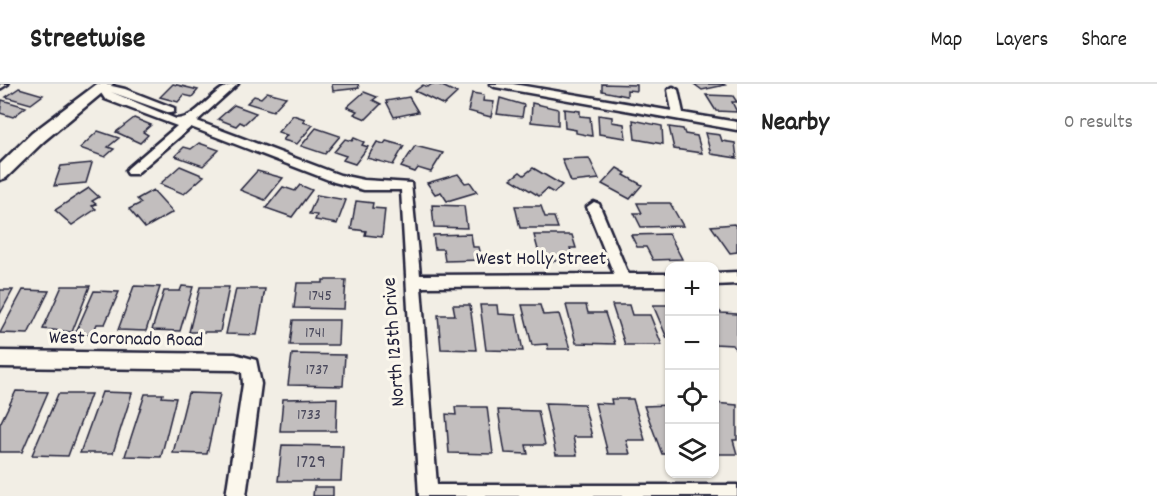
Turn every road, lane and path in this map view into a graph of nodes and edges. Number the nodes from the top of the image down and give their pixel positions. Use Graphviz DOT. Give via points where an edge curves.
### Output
graph roads {
  1 [pos="495,84"];
  2 [pos="233,85"];
  3 [pos="104,86"];
  4 [pos="673,90"];
  5 [pos="678,116"];
  6 [pos="189,123"];
  7 [pos="737,126"];
  8 [pos="132,171"];
  9 [pos="0,174"];
  10 [pos="594,207"];
  11 [pos="737,278"];
  12 [pos="719,279"];
  13 [pos="665,280"];
  14 [pos="413,281"];
  15 [pos="624,281"];
  16 [pos="0,359"];
  17 [pos="428,495"];
  18 [pos="737,495"];
  19 [pos="236,496"];
  1 -- 5 [label="street"];
  2 -- 6 [label="street"];
  3 -- 6 [label="street" via="109,98 175,123"];
  3 -- 9 [label="street" via="38,137"];
  4 -- 5 [label="street"];
  5 -- 7 [label="street"];
  6 -- 8 [label="street"];
  6 -- 14 [label="street, North 125th Drive" via="338,179 364,185 407,186"];
  10 -- 15 [label="street"];
  11 -- 12 [label="street"];
  13 -- 15 [label="street, West Holly Street"];
  14 -- 15 [label="street, West Holly Street"];
  14 -- 17 [label="street, North 125th Drive"];
  16 -- 19 [label="street, West Coronado Road" via="235,362 250,366 252,384"];
  17 -- 18 [label="street"];
}
